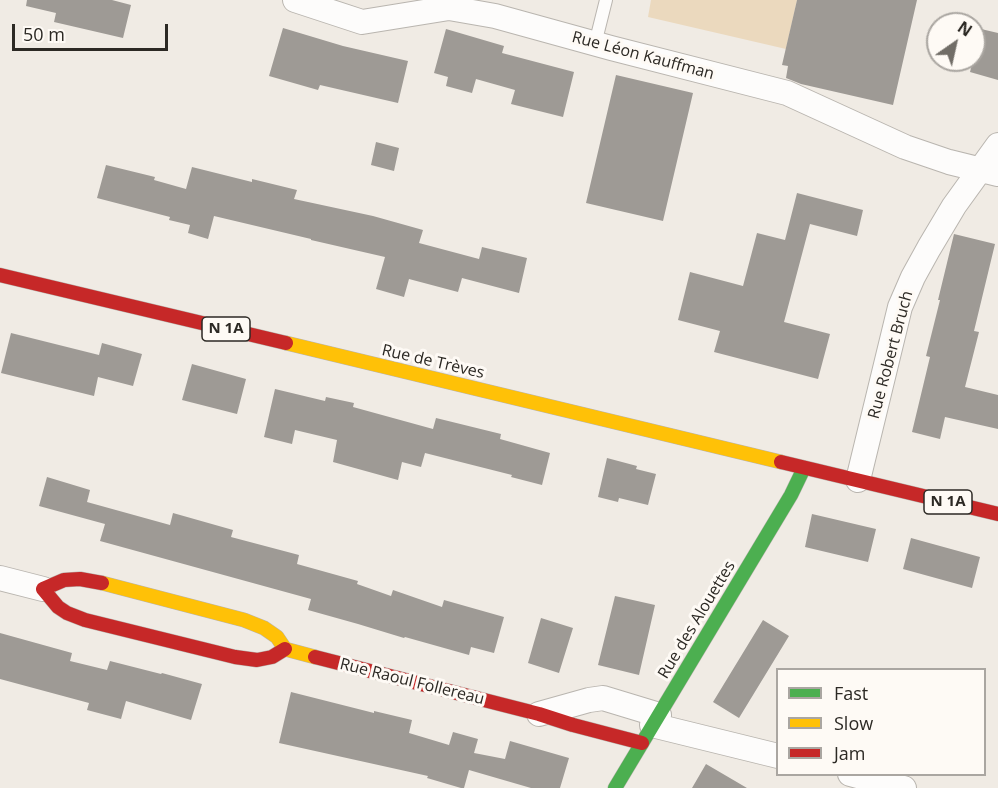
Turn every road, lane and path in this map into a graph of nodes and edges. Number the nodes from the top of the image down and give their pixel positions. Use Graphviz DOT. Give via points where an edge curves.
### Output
graph roads {
  1 [pos="295,0"];
  2 [pos="606,0"];
  3 [pos="439,4"];
  4 [pos="595,44"];
  5 [pos="998,145"];
  6 [pos="989,172"];
  7 [pos="0,275"];
  8 [pos="804,468"];
  9 [pos="858,480"];
  10 [pos="998,514"];
  11 [pos="0,578"];
  12 [pos="43,589"];
  13 [pos="285,649"];
  14 [pos="539,714"];
  15 [pos="651,728"];
  16 [pos="776,756"];
  17 [pos="858,776"];
  18 [pos="615,788"];
  19 [pos="904,788"];
  1 -- 3 [label="street, Rue Léon Kauffman" via="362,22"];
  2 -- 4 [label="lane"];
  3 -- 4 [label="street, Rue Léon Kauffman"];
  4 -- 6 [label="street, Rue Léon Kauffman" via="787,93 905,147"];
  5 -- 6 [label="street, Rue Robert Bruch"];
  6 -- 9 [label="street, Rue Robert Bruch" via="954,206 900,307"];
  7 -- 8 [label="main road, Rue de Trèves / N 1A"];
  8 -- 9 [label="main road, Rue de Trèves / N 1A"];
  8 -- 15 [label="main road, Rue des Alouettes"];
  9 -- 10 [label="main road, N 1A"];
  11 -- 12 [label="street"];
  12 -- 13 [label="main road" via="63,580 96,581 244,620 277,637"];
  12 -- 13 [label="main road" via="58,607 85,620 235,657 257,660"];
  13 -- 14 [label="main road, Rue Raoul Follereau"];
  14 -- 15 [label="main road, Rue Raoul Follereau" via="573,725"];
  14 -- 15 [label="street, Rue Raoul Follereau" via="603,698"];
  15 -- 16 [label="street, Rue Raoul Follereau"];
  15 -- 18 [label="main road, Rue des Alouettes"];
  17 -- 19 [label="street"];
}
